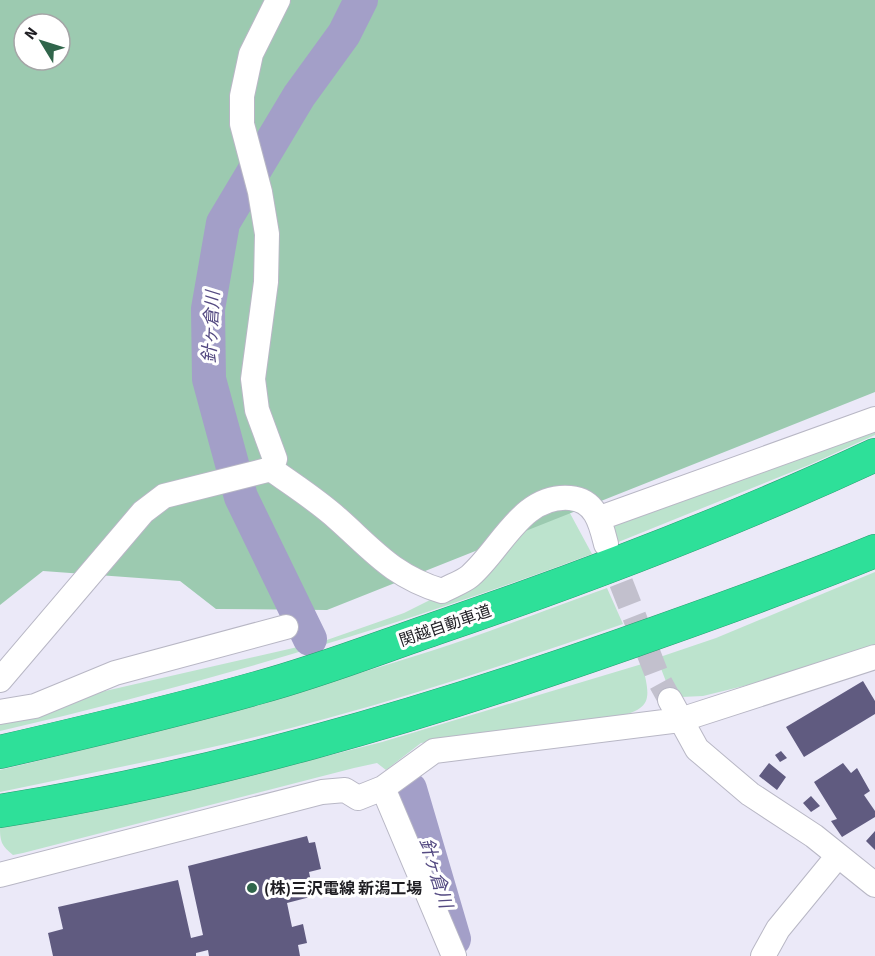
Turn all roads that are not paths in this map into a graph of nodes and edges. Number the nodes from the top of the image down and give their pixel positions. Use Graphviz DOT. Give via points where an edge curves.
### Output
graph roads {
  1 [pos="278,0"];
  2 [pos="875,419"];
  3 [pos="875,455"];
  4 [pos="271,469"];
  5 [pos="600,518"];
  6 [pos="606,544"];
  7 [pos="875,551"];
  8 [pos="286,627"];
  9 [pos="875,657"];
  10 [pos="0,680"];
  11 [pos="675,710"];
  12 [pos="0,712"];
  13 [pos="0,752"];
  14 [pos="382,788"];
  15 [pos="0,811"];
  16 [pos="837,857"];
  17 [pos="0,875"];
  18 [pos="875,885"];
  19 [pos="454,956"];
  20 [pos="764,956"];
  1 -- 4 [label="street" via="251,54 242,96 242,124 267,234 266,282 253,379 257,410 275,459"];
  2 -- 5 [label="street"];
  3 -- 13 [label="highway, 関越自動車道" via="791,495 689,536 371,651 260,688"];
  4 -- 5 [label="street" via="336,518 376,556 413,582 442,591 468,578 527,511 555,496 577,498"];
  4 -- 10 [label="street" via="164,496 143,512"];
  5 -- 6 [label="street"];
  7 -- 15 [label="highway" via="768,595 514,682 365,727 96,793"];
  8 -- 12 [label="street" via="116,673 35,706"];
  9 -- 11 [label="street"];
  11 -- 14 [label="street" via="434,751"];
  11 -- 16 [label="street" via="697,749 750,794 814,836"];
  14 -- 17 [label="street" via="358,798 345,790 322,792"];
  14 -- 19 [label="street"];
  16 -- 18 [label="street"];
  16 -- 20 [label="street" via="778,929"];
}
